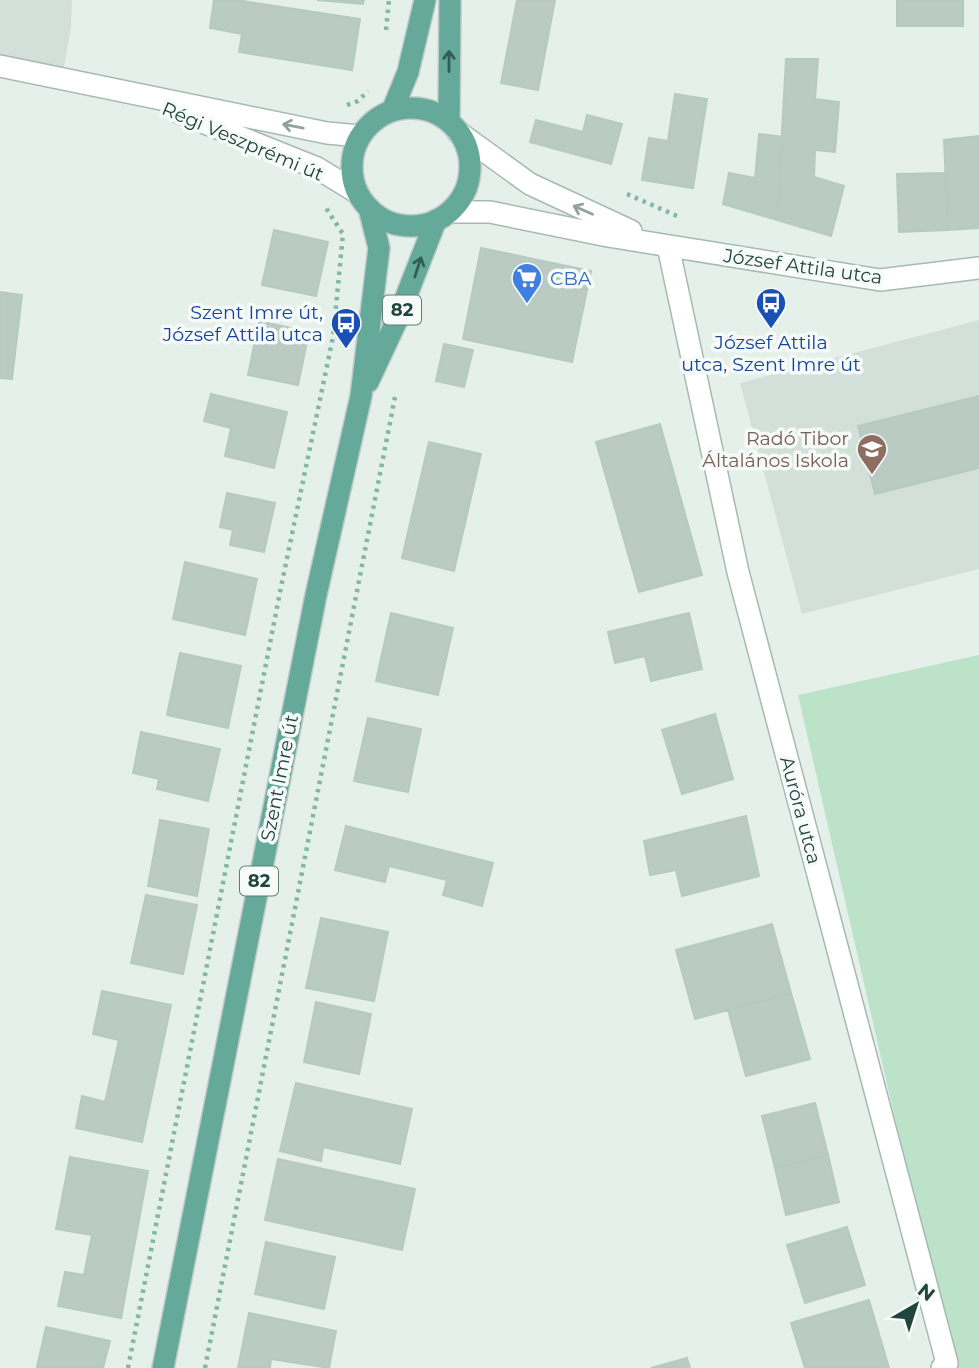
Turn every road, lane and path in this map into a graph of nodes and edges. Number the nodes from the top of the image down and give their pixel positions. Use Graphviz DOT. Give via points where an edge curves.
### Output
graph roads {
  1 [pos="389,0"];
  2 [pos="425,0"];
  3 [pos="450,0"];
  4 [pos="386,35"];
  5 [pos="0,66"];
  6 [pos="374,85"];
  7 [pos="126,92"];
  8 [pos="342,107"];
  9 [pos="392,111"];
  10 [pos="454,127"];
  11 [pos="360,136"];
  12 [pos="364,200"];
  13 [pos="323,203"];
  14 [pos="443,216"];
  15 [pos="668,246"];
  16 [pos="979,268"];
  17 [pos="396,392"];
  18 [pos="361,396"];
  19 [pos="128,1368"];
  20 [pos="163,1368"];
  21 [pos="205,1368"];
  22 [pos="942,1368"];
  1 -- 4 [label="path"];
  2 -- 9 [label="main road" via="408,72"];
  10 -- 3 [label="main road, 82, one-way"];
  5 -- 7 [label="street, Régi Veszprémi út"];
  6 -- 8 [label="path" via="358,101"];
  11 -- 7 [label="street, Régi Veszprémi út, one-way"];
  7 -- 12 [label="street, Régi Veszprémi út" via="306,164"];
  9 -- 10 [label="main road" via="418,108 435,113"];
  9 -- 11 [label="main road"];
  10 -- 14 [label="main road, 82" via="467,147 469,173 461,198"];
  15 -- 10 [label="street, József Attila utca, one-way" via="530,184"];
  11 -- 12 [label="main road, 82" via="352,159 353,176"];
  12 -- 14 [label="main road" via="383,219 401,225 419,225"];
  12 -- 18 [label="main road, Szent Imre út / 82" via="379,248"];
  13 -- 19 [label="path" via="343,234 333,337"];
  14 -- 15 [label="street, József Attila utca" via="490,212"];
  18 -- 14 [label="main road, Szent Imre út / 82, one-way"];
  15 -- 16 [label="street, József Attila utca" via="880,280"];
  15 -- 22 [label="street, Auróra utca" via="738,572 947,1363"];
  17 -- 21 [label="path"];
  18 -- 20 [label="main road, Szent Imre út / 82" via="313,608"];
}
